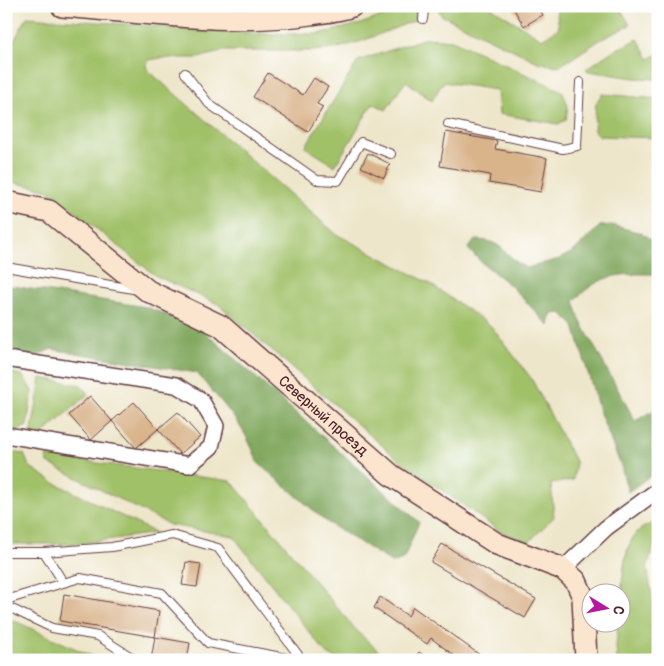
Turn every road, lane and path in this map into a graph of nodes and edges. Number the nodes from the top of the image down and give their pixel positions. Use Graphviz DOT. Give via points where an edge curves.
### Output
graph roads {
  1 [pos="62,6"];
  2 [pos="352,6"];
  3 [pos="422,6"];
  4 [pos="423,18"];
  5 [pos="185,73"];
  6 [pos="580,82"];
  7 [pos="448,124"];
  8 [pos="391,154"];
  9 [pos="6,202"];
  10 [pos="6,267"];
  11 [pos="148,291"];
  12 [pos="6,359"];
  13 [pos="6,435"];
  14 [pos="658,490"];
  15 [pos="6,552"];
  16 [pos="44,552"];
  17 [pos="564,569"];
  18 [pos="63,582"];
  19 [pos="6,600"];
  20 [pos="6,606"];
  21 [pos="136,660"];
  22 [pos="297,660"];
  23 [pos="302,660"];
  24 [pos="586,660"];
  1 -- 2 [label="street" via="255,19 299,16"];
  3 -- 4 [label="lane"];
  5 -- 8 [label="lane" via="209,104 317,180 338,181 361,142"];
  6 -- 7 [label="lane" via="577,146 563,149"];
  9 -- 11 [label="street, Северный проезд" via="49,211"];
  10 -- 11 [label="lane"];
  11 -- 17 [label="street, Северный проезд" via="221,326 390,475 496,544"];
  12 -- 13 [label="street" via="176,385 201,400 216,426 211,447 189,464"];
  14 -- 17 [label="street" via="606,528"];
  15 -- 16 [label="lane"];
  16 -- 18 [label="lane"];
  16 -- 23 [label="lane" via="112,547 172,535 218,548"];
  17 -- 24 [label="street" via="576,581 583,597"];
  18 -- 19 [label="lane"];
  18 -- 22 [label="lane" via="80,578 162,593 208,643"];
  20 -- 21 [label="lane" via="52,628 98,636"];
}
